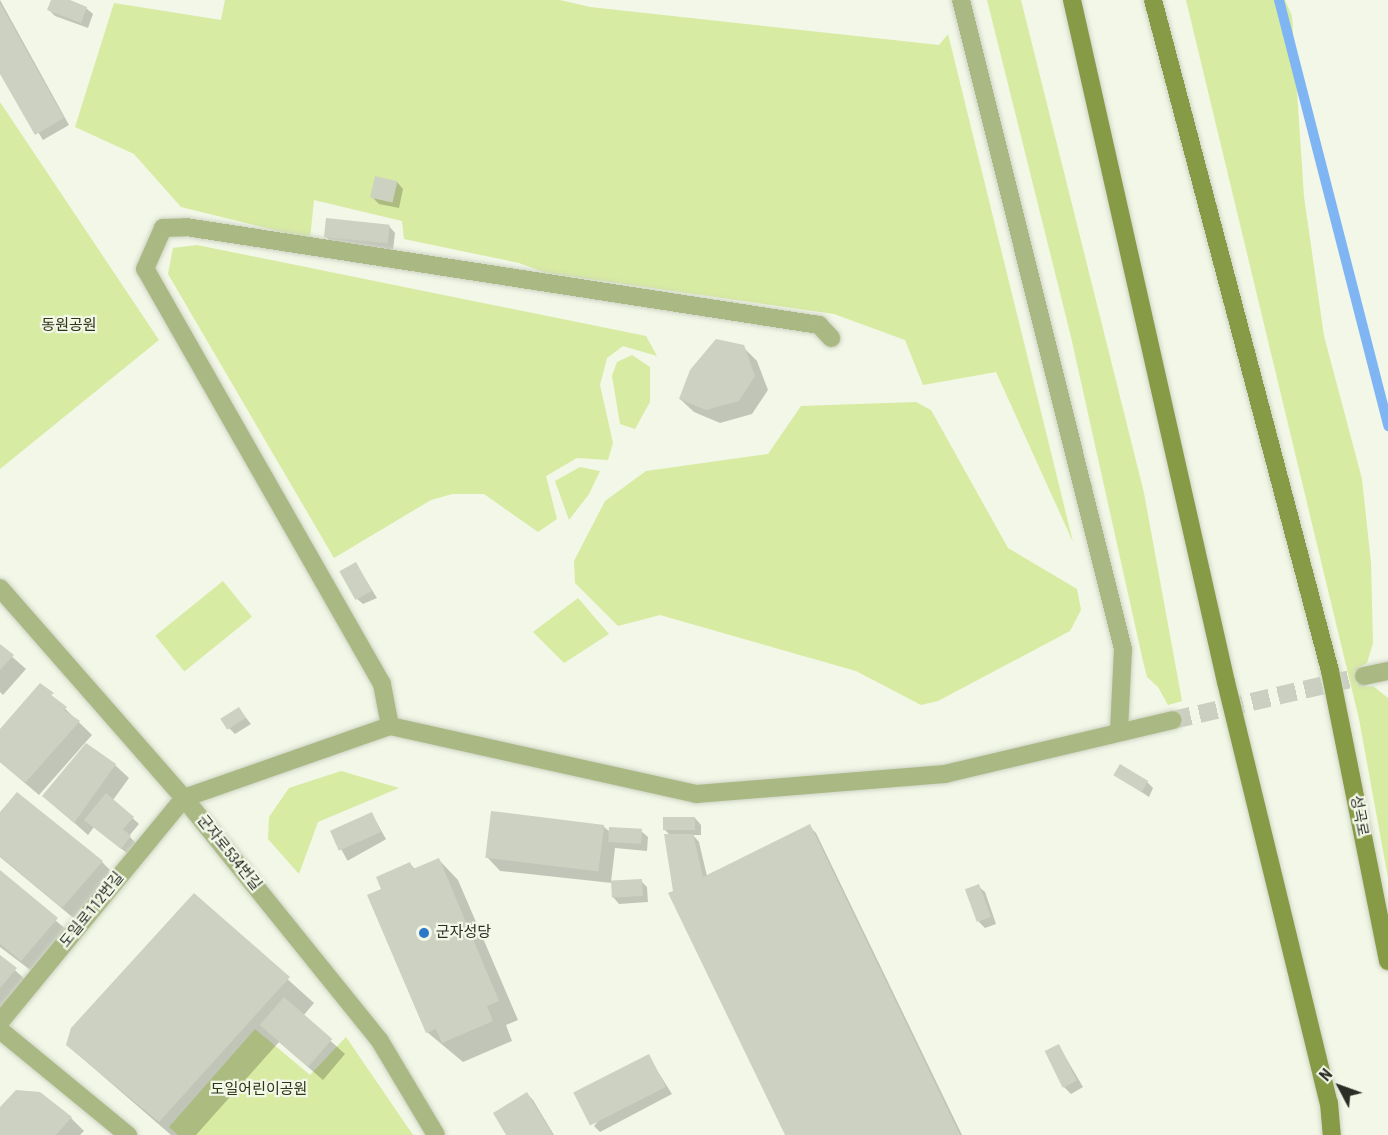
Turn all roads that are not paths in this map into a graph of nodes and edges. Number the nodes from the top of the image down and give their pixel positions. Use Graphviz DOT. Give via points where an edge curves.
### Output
graph roads {
  1 [pos="961,0"];
  2 [pos="1072,0"];
  3 [pos="1153,0"];
  4 [pos="831,338"];
  5 [pos="0,588"];
  6 [pos="1388,671"];
  7 [pos="1364,676"];
  8 [pos="1173,720"];
  9 [pos="390,726"];
  10 [pos="1119,732"];
  11 [pos="184,798"];
  12 [pos="1388,961"];
  13 [pos="0,1022"];
  14 [pos="0,1030"];
  15 [pos="129,1135"];
  16 [pos="436,1135"];
  17 [pos="1332,1135"];
  1 -- 10 [label="street" via="1123,649"];
  2 -- 17 [label="main road" via="1226,682 1329,1103"];
  3 -- 12 [label="main road, 성곡로" via="1330,671"];
  4 -- 9 [label="street" via="819,325 186,227 163,228 146,269 382,684"];
  5 -- 11 [label="street, 군자로534번길"];
  6 -- 7 [label="street"];
  8 -- 10 [label="street"];
  9 -- 10 [label="street" via="696,794 945,774"];
  9 -- 11 [label="street"];
  11 -- 13 [label="street, 도일로112번길"];
  11 -- 16 [label="street, 군자로534번길" via="380,1041"];
  14 -- 15 [label="street"];
}
